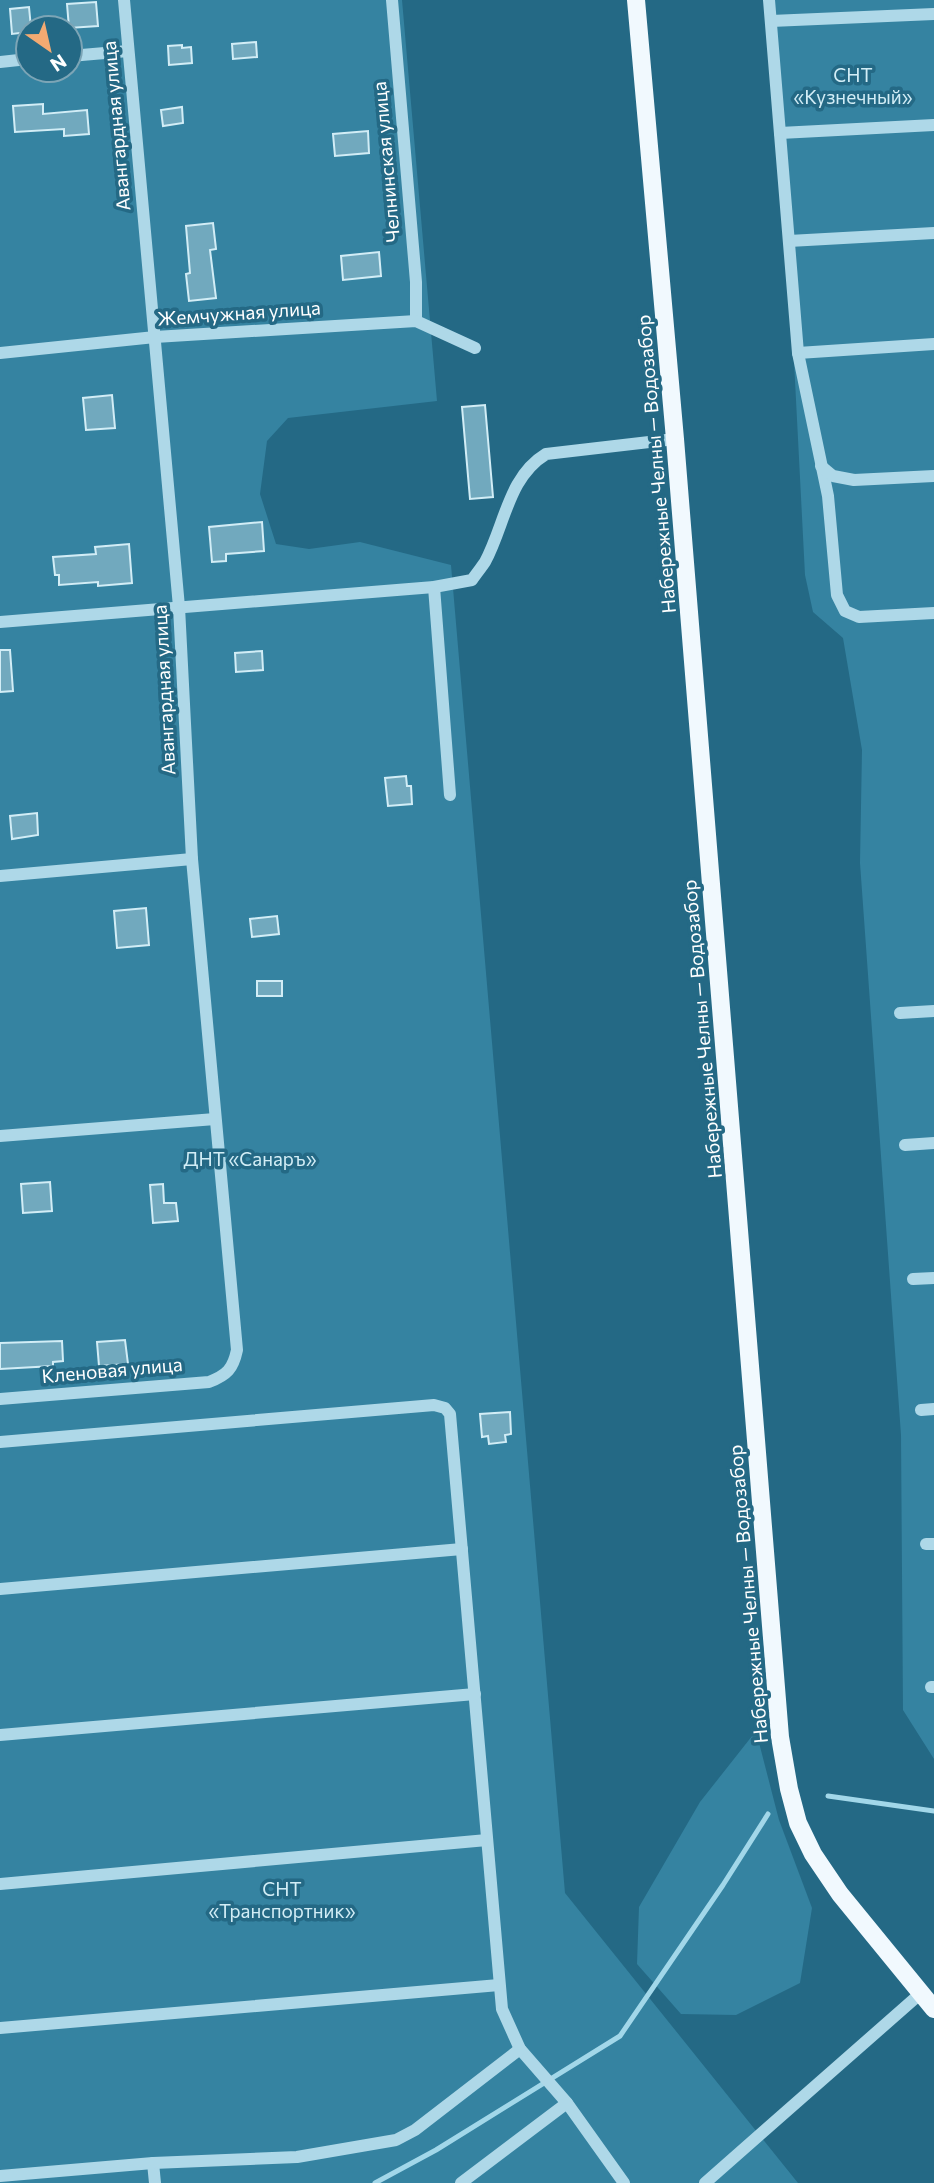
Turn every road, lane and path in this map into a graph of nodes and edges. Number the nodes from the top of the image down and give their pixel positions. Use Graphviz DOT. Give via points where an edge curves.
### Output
graph roads {
  1 [pos="124,0"];
  2 [pos="392,0"];
  3 [pos="636,0"];
  4 [pos="769,0"];
  5 [pos="934,14"];
  6 [pos="771,21"];
  7 [pos="128,51"];
  8 [pos="84,55"];
  9 [pos="934,125"];
  10 [pos="780,132"];
  11 [pos="934,233"];
  12 [pos="789,241"];
  13 [pos="416,321"];
  14 [pos="155,337"];
  15 [pos="934,344"];
  16 [pos="475,348"];
  17 [pos="0,353"];
  18 [pos="798,353"];
  19 [pos="675,439"];
  20 [pos="820,466"];
  21 [pos="934,476"];
  22 [pos="434,587"];
  23 [pos="179,607"];
  24 [pos="934,613"];
  25 [pos="0,622"];
  26 [pos="450,795"];
  27 [pos="192,859"];
  28 [pos="0,876"];
  29 [pos="934,1011"];
  30 [pos="900,1013"];
  31 [pos="215,1119"];
  32 [pos="0,1136"];
  33 [pos="934,1143"];
  34 [pos="905,1145"];
  35 [pos="934,1278"];
  36 [pos="913,1279"];
  37 [pos="226,1375"];
  38 [pos="0,1399"];
  39 [pos="0,1442"];
  40 [pos="462,1549"];
  41 [pos="0,1589"];
  42 [pos="475,1694"];
  43 [pos="0,1735"];
  44 [pos="487,1840"];
  45 [pos="0,1884"];
  46 [pos="499,1985"];
  47 [pos="920,1993"];
  48 [pos="934,2009"];
  49 [pos="0,2028"];
  50 [pos="520,2049"];
  51 [pos="567,2104"];
  52 [pos="153,2163"];
  53 [pos="0,2176"];
  54 [pos="18,2179"];
  55 [pos="711,2181"];
  56 [pos="155,2183"];
  57 [pos="461,2183"];
  58 [pos="624,2183"];
  1 -- 7 [label="street, Авангардная улица"];
  2 -- 13 [label="street, Челнинская улица"];
  3 -- 19 [label="main road, Набережные Челны — Водозабор"];
  4 -- 6 [label="street"];
  5 -- 6 [label="street"];
  6 -- 10 [label="street"];
  7 -- 8 [label="street"];
  7 -- 14 [label="street, Авангардная улица"];
  9 -- 10 [label="street"];
  10 -- 12 [label="street"];
  11 -- 12 [label="street"];
  12 -- 18 [label="street"];
  13 -- 14 [label="street, Жемчужная улица"];
  13 -- 16 [label="street, Жемчужная улица"];
  14 -- 17 [label="street, Жемчужная улица"];
  14 -- 23 [label="street, Авангардная улица"];
  15 -- 18 [label="street"];
  18 -- 20 [label="street"];
  19 -- 22 [label="street" via="546,454 533,462 515,488 485,562 472,580"];
  19 -- 47 [label="main road, Набережные Челны — Водозабор" via="780,1737 795,1811 813,1854"];
  20 -- 21 [label="street" via="833,476 854,480"];
  20 -- 24 [label="street" via="828,496 837,595 845,611 859,617"];
  22 -- 23 [label="street"];
  22 -- 26 [label="street"];
  23 -- 25 [label="street"];
  23 -- 27 [label="street, Авангардная улица"];
  27 -- 28 [label="street"];
  27 -- 31 [label="street, Авангардная улица"];
  29 -- 30 [label="street"];
  31 -- 32 [label="street"];
  31 -- 37 [label="street, Авангардная улица" via="237,1350"];
  33 -- 34 [label="street"];
  35 -- 36 [label="street"];
  37 -- 38 [label="street, Кленовая улица" via="209,1382"];
  39 -- 40 [label="street" via="434,1405 450,1414"];
  40 -- 41 [label="street"];
  40 -- 42 [label="street"];
  42 -- 43 [label="street"];
  42 -- 44 [label="street"];
  44 -- 45 [label="street"];
  44 -- 46 [label="street"];
  46 -- 49 [label="street"];
  46 -- 50 [label="street" via="502,2009"];
  47 -- 48 [label="main road, Набережные Челны — Водозабор"];
  47 -- 55 [label="street"];
  50 -- 51 [label="street"];
  50 -- 52 [label="street" via="396,2140 297,2157"];
  51 -- 57 [label="street"];
  51 -- 58 [label="street"];
  52 -- 54 [label="street"];
  52 -- 56 [label="street"];
  53 -- 54 [label="street"];
}
